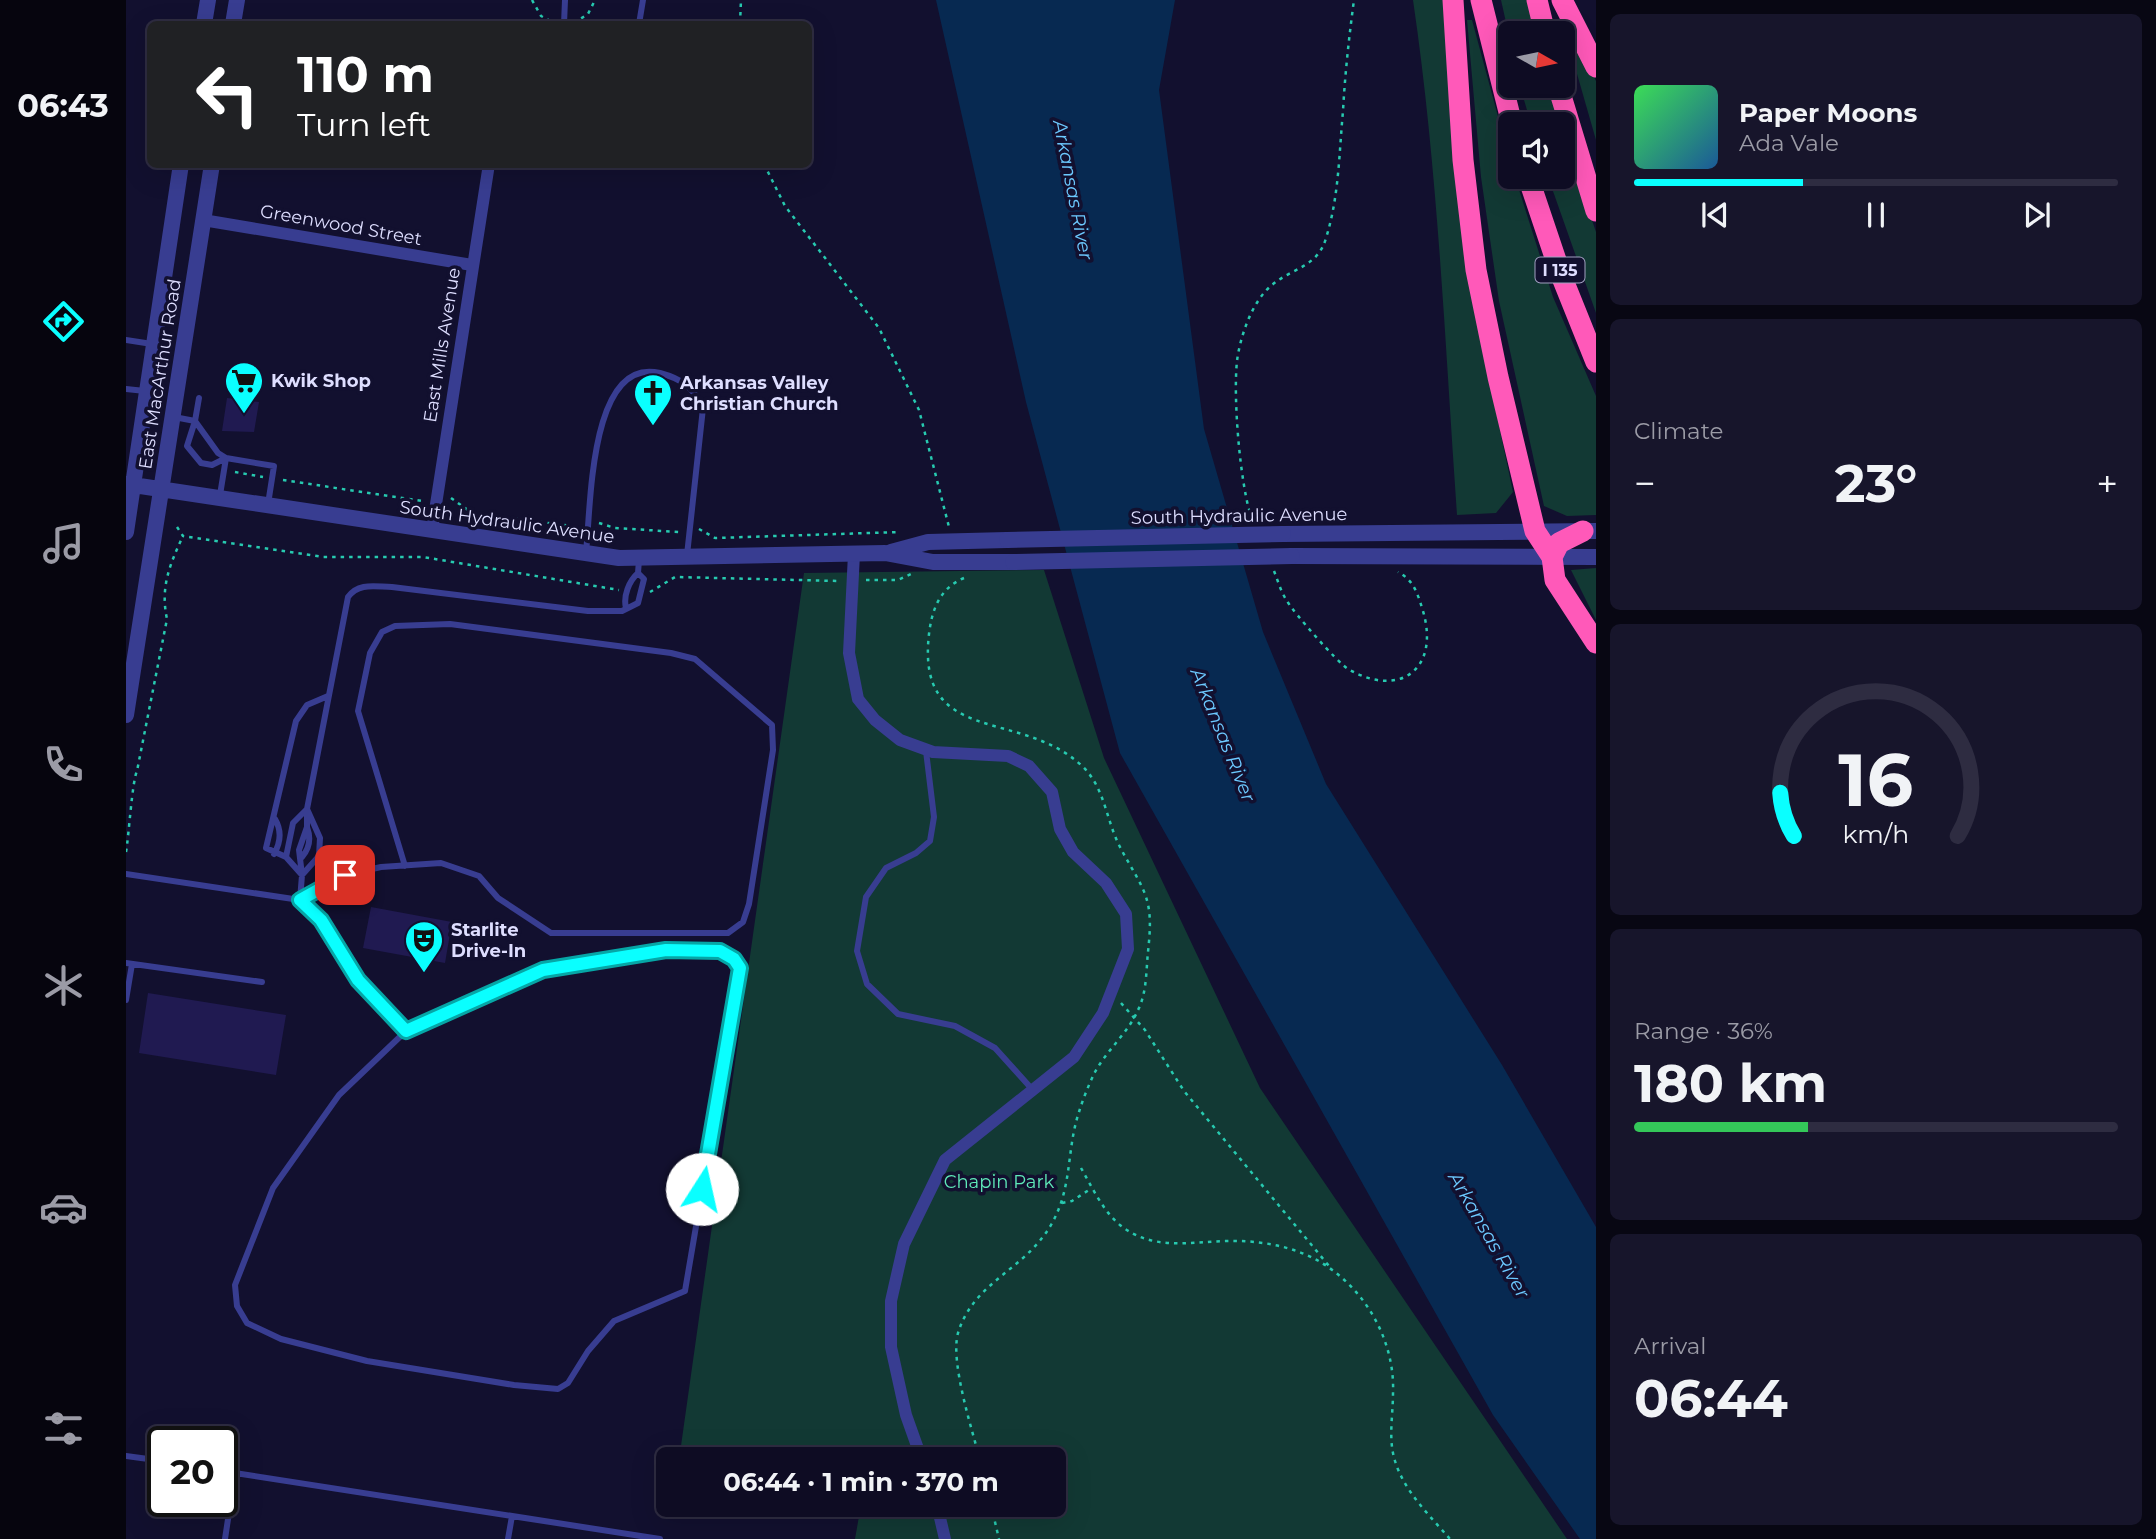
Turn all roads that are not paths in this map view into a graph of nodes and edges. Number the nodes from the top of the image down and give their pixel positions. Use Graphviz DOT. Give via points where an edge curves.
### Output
graph roads {
  1 [pos="208,0"];
  2 [pos="237,0"];
  3 [pos="565,0"];
  4 [pos="643,0"];
  5 [pos="1453,0"];
  6 [pos="1481,0"];
  7 [pos="1538,0"];
  8 [pos="1562,0"];
  9 [pos="204,21"];
  10 [pos="234,21"];
  11 [pos="563,21"];
  12 [pos="640,21"];
  13 [pos="1542,21"];
  14 [pos="1596,67"];
  15 [pos="1562,98"];
  16 [pos="1509,112"];
  17 [pos="180,168"];
  18 [pos="211,168"];
  19 [pos="488,168"];
  20 [pos="1532,189"];
  21 [pos="1596,211"];
  22 [pos="203,220"];
  23 [pos="472,265"];
  24 [pos="126,340"];
  25 [pos="154,344"];
  26 [pos="1596,362"];
  27 [pos="126,388"];
  28 [pos="147,392"];
  29 [pos="198,398"];
  30 [pos="172,417"];
  31 [pos="195,421"];
  32 [pos="226,458"];
  33 [pos="130,485"];
  34 [pos="161,490"];
  35 [pos="220,499"];
  36 [pos="268,506"];
  37 [pos="432,530"];
  38 [pos="1535,531"];
  39 [pos="1589,531"];
  40 [pos="126,533"];
  41 [pos="885,553"];
  42 [pos="586,554"];
  43 [pos="853,554"];
  44 [pos="687,557"];
  45 [pos="1552,557"];
  46 [pos="1596,557"];
  47 [pos="638,565"];
  48 [pos="626,608"];
  49 [pos="1596,643"];
  50 [pos="328,696"];
  51 [pos="126,715"];
  52 [pos="926,749"];
  53 [pos="307,809"];
  54 [pos="275,819"];
  55 [pos="274,854"];
  56 [pos="285,857"];
  57 [pos="405,866"];
  58 [pos="126,874"];
  59 [pos="302,875"];
  60 [pos="300,900"];
  61 [pos="129,963"];
  62 [pos="262,982"];
  63 [pos="126,1000"];
  64 [pos="406,1031"];
  65 [pos="1031,1088"];
  66 [pos="917,1447"];
  67 [pos="126,1456"];
  68 [pos="147,1459"];
  69 [pos="238,1473"];
  70 [pos="512,1516"];
  71 [pos="228,1517"];
  72 [pos="940,1517"];
  73 [pos="643,1538"];
  74 [pos="225,1539"];
  75 [pos="508,1539"];
  76 [pos="660,1539"];
  77 [pos="945,1539"];
  1 -- 9 [label="street"];
  2 -- 10 [label="street"];
  3 -- 11 [label="lane"];
  4 -- 12 [label="lane"];
  5 -- 38 [label="highway" via="1476,270"];
  6 -- 16 [label="highway"];
  7 -- 13 [label="highway"];
  8 -- 14 [label="highway"];
  15 -- 21 [label="highway"];
  17 -- 25 [label="street, East MacArthur Road"];
  18 -- 22 [label="street, East MacArthur Road"];
  19 -- 23 [label="street, East Mills Avenue"];
  20 -- 26 [label="highway, I 135"];
  22 -- 23 [label="street, Greenwood Street"];
  22 -- 30 [label="street, East MacArthur Road"];
  23 -- 37 [label="street, East Mills Avenue"];
  24 -- 25 [label="lane"];
  25 -- 28 [label="street, East MacArthur Road"];
  27 -- 28 [label="lane"];
  28 -- 33 [label="street, East MacArthur Road"];
  29 -- 31 [label="lane"];
  30 -- 31 [label="lane"];
  30 -- 34 [label="street, East MacArthur Road"];
  31 -- 32 [label="lane"];
  31 -- 32 [label="lane" via="187,446 201,463 212,465"];
  32 -- 35 [label="lane"];
  32 -- 36 [label="lane" via="274,466"];
  33 -- 34 [label="street, South Hydraulic Avenue"];
  33 -- 40 [label="street, East MacArthur Road"];
  34 -- 35 [label="street, South Hydraulic Avenue"];
  34 -- 51 [label="street, East MacArthur Road"];
  35 -- 36 [label="street, South Hydraulic Avenue"];
  36 -- 37 [label="street, South Hydraulic Avenue"];
  37 -- 42 [label="street, South Hydraulic Avenue"];
  38 -- 39 [label="street, South Hydraulic Avenue"];
  38 -- 41 [label="street, South Hydraulic Avenue, bridge" via="928,542"];
  38 -- 45 [label="highway"];
  39 -- 45 [label="highway" via="1559,543"];
  41 -- 43 [label="street, South Hydraulic Avenue"];
  41 -- 45 [label="street, South Hydraulic Avenue, bridge" via="933,562"];
  42 -- 44 [label="lane" via="608,400 635,374 654,372 677,377 694,390 703,408"];
  42 -- 47 [label="street, South Hydraulic Avenue"];
  43 -- 44 [label="street, South Hydraulic Avenue"];
  43 -- 52 [label="street" via="849,653 858,699 900,740"];
  44 -- 47 [label="street, South Hydraulic Avenue"];
  45 -- 46 [label="street, South Hydraulic Avenue"];
  45 -- 49 [label="highway" via="1555,580"];
  47 -- 48 [label="lane" via="624,601"];
  47 -- 48 [label="lane" via="644,579 642,591 638,603"];
  48 -- 50 [label="lane" via="588,611 361,586 348,597"];
  50 -- 53 [label="lane"];
  50 -- 54 [label="lane" via="307,705 296,721"];
  52 -- 65 [label="lane" via="934,817 930,841 886,869 866,897 857,951 867,984 898,1014 955,1026 995,1048"];
  52 -- 65 [label="street" via="1008,756 1029,766 1052,792 1060,829 1073,852 1106,883 1126,914 1128,949 1103,1013 1074,1057"];
  53 -- 56 [label="lane" via="293,823"];
  53 -- 59 [label="lane" via="299,850"];
  53 -- 59 [label="lane" via="320,838 319,856"];
  54 -- 55 [label="lane" via="280,827"];
  54 -- 55 [label="lane" via="268,827 266,848"];
  55 -- 56 [label="lane"];
  56 -- 59 [label="lane"];
  57 -- 57 [label="lane" via="441,863 479,876 498,898 551,933 728,933 743,922 749,904 773,750 772,725 695,659 450,624 396,626 382,632 370,653 358,711"];
  57 -- 60 [label="lane" via="345,875"];
  58 -- 60 [label="lane"];
  59 -- 60 [label="lane"];
  60 -- 64 [label="lane" via="321,920 358,980"];
  61 -- 62 [label="lane"];
  61 -- 63 [label="lane"];
  64 -- 64 [label="lane" via="543,970 666,950 720,951 740,968 685,1291 614,1321 568,1383 558,1389 367,1361 281,1339 247,1323 237,1306 235,1285 273,1188 339,1095"];
  65 -- 66 [label="street" via="945,1160 904,1244 891,1301 891,1347"];
  67 -- 68 [label="lane"];
  69 -- 70 [label="lane"];
  70 -- 73 [label="lane"];
  70 -- 75 [label="lane"];
  71 -- 74 [label="lane"];
  72 -- 77 [label="street"];
  73 -- 76 [label="lane"];
}
